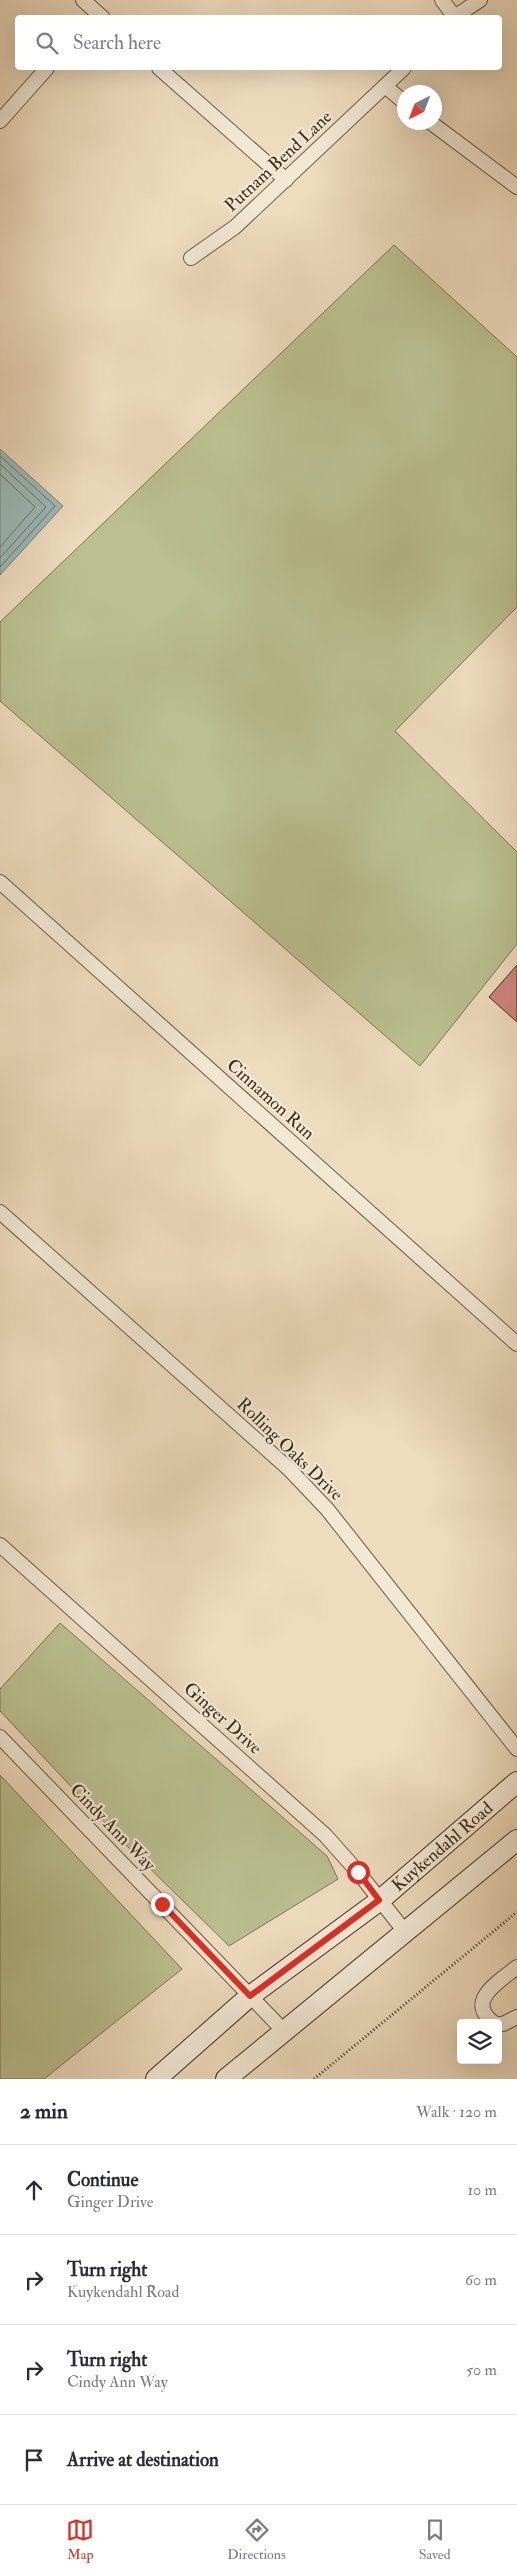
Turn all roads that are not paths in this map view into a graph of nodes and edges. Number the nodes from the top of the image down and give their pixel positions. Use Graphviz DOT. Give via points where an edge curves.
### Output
graph roads {
  1 [pos="83,0"];
  2 [pos="442,0"];
  3 [pos="480,0"];
  4 [pos="96,15"];
  5 [pos="453,15"];
  6 [pos="457,15"];
  7 [pos="45,70"];
  8 [pos="161,70"];
  9 [pos="402,70"];
  10 [pos="385,86"];
  11 [pos="397,96"];
  12 [pos="0,121"];
  13 [pos="441,130"];
  14 [pos="286,180"];
  15 [pos="517,187"];
  16 [pos="191,258"];
  17 [pos="0,882"];
  18 [pos="0,1212"];
  19 [pos="517,1344"];
  20 [pos="0,1546"];
  21 [pos="0,1737"];
  22 [pos="517,1749"];
  23 [pos="517,1782"];
  24 [pos="517,1840"];
  25 [pos="379,1900"];
  26 [pos="406,1933"];
  27 [pos="517,1967"];
  28 [pos="250,1996"];
  29 [pos="517,2017"];
  30 [pos="489,2019"];
  31 [pos="502,2024"];
  32 [pos="283,2030"];
  33 [pos="156,2079"];
  34 [pos="226,2079"];
  1 -- 4 [label="street"];
  2 -- 5 [label="street"];
  3 -- 6 [label="street"];
  7 -- 12 [label="street"];
  8 -- 14 [label="street"];
  9 -- 10 [label="street, Putnam Bend Lane"];
  10 -- 11 [label="street"];
  10 -- 14 [label="street, Putnam Bend Lane"];
  13 -- 15 [label="street"];
  14 -- 16 [label="street, Putnam Bend Lane" via="235,227"];
  17 -- 19 [label="street, Cinnamon Run"];
  18 -- 22 [label="street, Rolling Oaks Drive" via="289,1469 328,1509"];
  20 -- 25 [label="street, Ginger Drive" via="325,1835"];
  21 -- 28 [label="street, Cindy Ann Way"];
  23 -- 25 [label="main road, Kuykendahl Road"];
  24 -- 26 [label="main road"];
  25 -- 26 [label="street, Ginger Drive"];
  25 -- 28 [label="main road, Kuykendahl Road"];
  26 -- 32 [label="main road"];
  27 -- 30 [label="street" via="483,1999 482,2007"];
  28 -- 32 [label="street, Cindy Ann Way"];
  28 -- 33 [label="main road, Kuykendahl Road"];
  29 -- 31 [label="street"];
  32 -- 34 [label="main road"];
}
